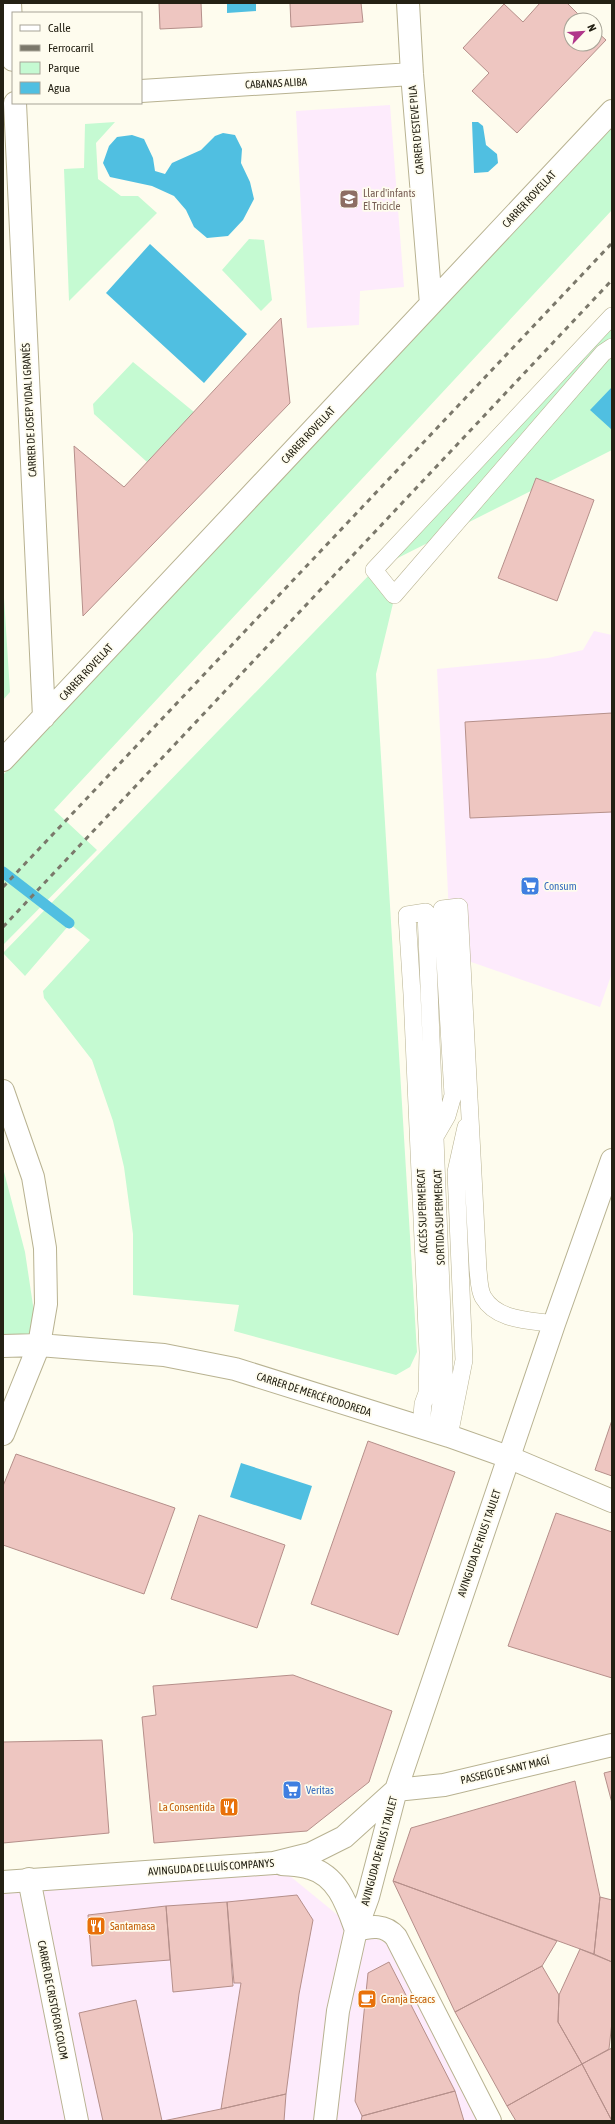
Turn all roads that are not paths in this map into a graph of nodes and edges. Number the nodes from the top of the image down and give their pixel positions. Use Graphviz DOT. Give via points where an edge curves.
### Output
graph roads {
  1 [pos="10,3"];
  2 [pos="408,3"];
  3 [pos="12,41"];
  4 [pos="412,74"];
  5 [pos="142,91"];
  6 [pos="15,104"];
  7 [pos="612,111"];
  8 [pos="431,304"];
  9 [pos="612,316"];
  10 [pos="612,347"];
  11 [pos="44,717"];
  12 [pos="3,760"];
  13 [pos="430,1001"];
  14 [pos="3,1091"];
  15 [pos="470,1116"];
  16 [pos="436,1136"];
  17 [pos="612,1160"];
  18 [pos="554,1324"];
  19 [pos="39,1345"];
  20 [pos="3,1346"];
  21 [pos="435,1432"];
  22 [pos="3,1434"];
  23 [pos="508,1457"];
  24 [pos="612,1501"];
  25 [pos="612,1745"];
  26 [pos="396,1790"];
  27 [pos="274,1863"];
  28 [pos="29,1879"];
  29 [pos="3,1882"];
  30 [pos="368,1897"];
  31 [pos="356,1930"];
  32 [pos="390,1930"];
  33 [pos="77,2121"];
  34 [pos="325,2121"];
  35 [pos="490,2121"];
  1 -- 3 [label="street"];
  2 -- 4 [label="street, CARRER D'ESTEVE PILA"];
  4 -- 5 [label="street, CABANAS ALIBA"];
  4 -- 8 [label="street, CARRER D'ESTEVE PILA"];
  6 -- 11 [label="street, CARRER DE JOSEP VIDAL I GRANÉS"];
  7 -- 8 [label="street, CARRER ROVELLAT"];
  8 -- 11 [label="street, CARRER ROVELLAT"];
  9 -- 10 [label="lane" via="374,570 394,595 603,353"];
  11 -- 12 [label="street, CARRER ROVELLAT"];
  13 -- 16 [label="lane, SORTIDA SUPERMERCAT"];
  13 -- 21 [label="lane, ACCÉS SUPERMERCAT" via="426,912 407,915 428,1352 427,1393 423,1404"];
  14 -- 19 [label="street" via="33,1177 45,1248 46,1304"];
  15 -- 16 [label="lane" via="459,907 442,909 453,1095 447,1116"];
  15 -- 18 [label="lane" via="478,1270 482,1296 492,1309 503,1315"];
  15 -- 21 [label="lane" via="459,1151 456,1172 464,1360"];
  16 -- 21 [label="lane, SORTIDA SUPERMERCAT" via="444,1375"];
  17 -- 18 [label="street, AVINGUDA DE RIUS I TAULET"];
  18 -- 23 [label="street, AVINGUDA DE RIUS I TAULET"];
  19 -- 20 [label="street, CARRER DE MERCÈ RODOREDA"];
  19 -- 21 [label="street, CARRER DE MERCÈ RODOREDA" via="164,1355 235,1369"];
  19 -- 22 [label="street"];
  21 -- 23 [label="street, CARRER DE MERCÈ RODOREDA"];
  23 -- 24 [label="street, CARRER DE MERCÈ RODOREDA"];
  23 -- 26 [label="street, AVINGUDA DE RIUS I TAULET"];
  25 -- 26 [label="street, PASSEIG DE SANT MAGÍ" via="444,1785"];
  26 -- 27 [label="street, AVINGUDA DE LLUÍS COMPANYS" via="344,1837 310,1854"];
  26 -- 30 [label="street, AVINGUDA DE RIUS I TAULET"];
  27 -- 28 [label="street, AVINGUDA DE LLUÍS COMPANYS"];
  27 -- 31 [label="street, AVINGUDA DE RIUS I TAULET" via="310,1868 333,1881 348,1905"];
  28 -- 29 [label="street, AVINGUDA DE LLUÍS COMPANYS"];
  28 -- 33 [label="street, CARRER DE CRISTÒFOR COLOM"];
  30 -- 31 [label="street, AVINGUDA DE RIUS I TAULET"];
  30 -- 32 [label="street"];
  31 -- 32 [label="street" via="373,1926"];
  31 -- 34 [label="street, AVINGUDA DE RIUS I TAULET" via="338,2011"];
  32 -- 35 [label="street" via="396,1937"];
}
